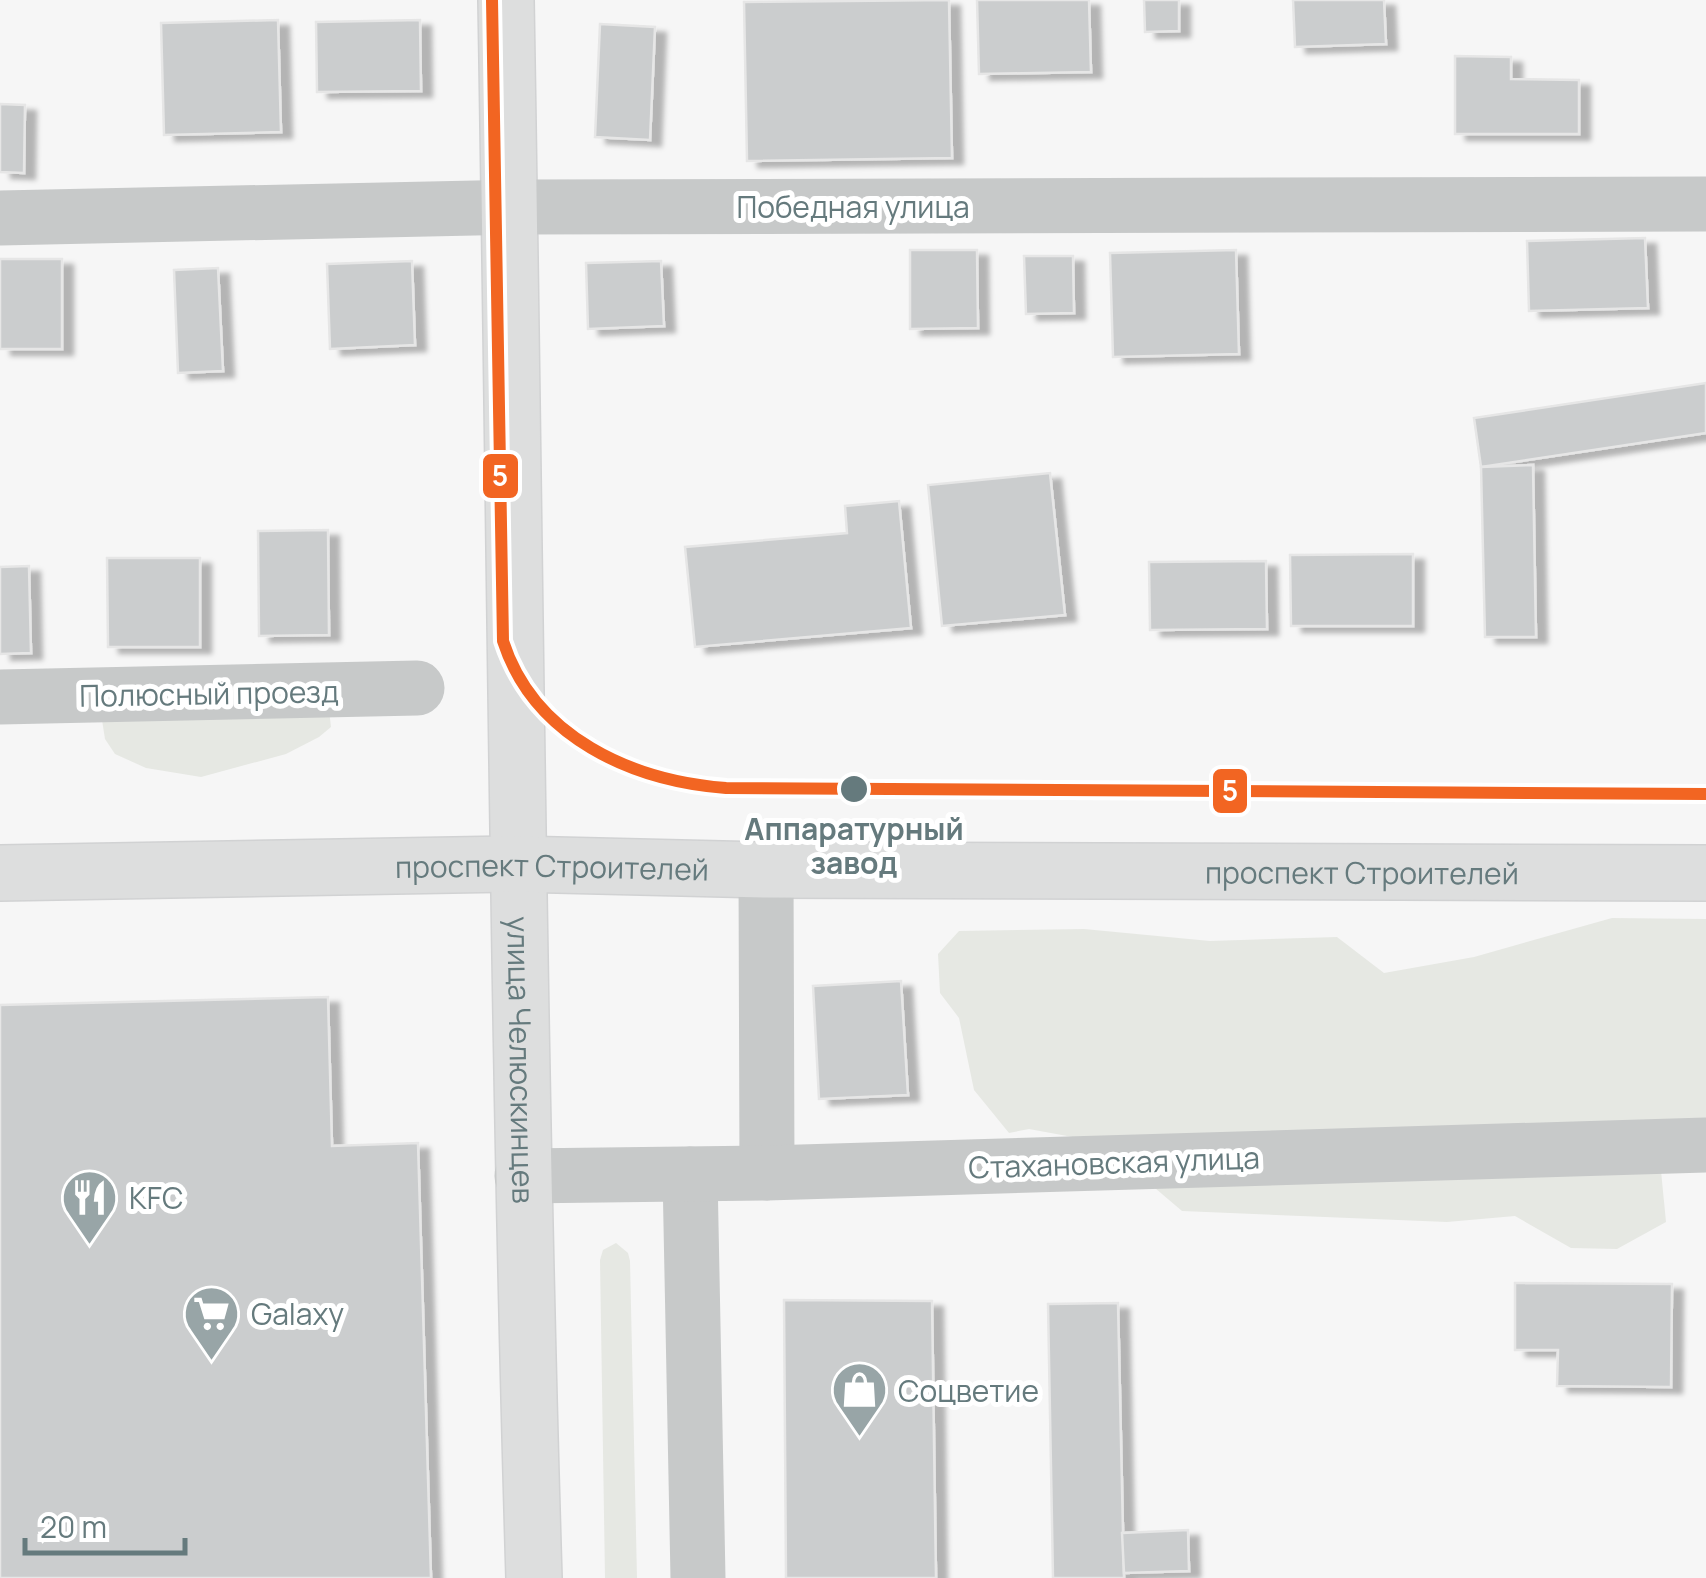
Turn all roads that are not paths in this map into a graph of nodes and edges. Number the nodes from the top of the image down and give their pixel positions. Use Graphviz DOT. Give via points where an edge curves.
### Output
graph roads {
  1 [pos="506,0"];
  2 [pos="1706,204"];
  3 [pos="510,207"];
  4 [pos="0,218"];
  5 [pos="418,688"];
  6 [pos="0,697"];
  7 [pos="516,864"];
  8 [pos="766,870"];
  9 [pos="0,873"];
  10 [pos="1706,874"];
  11 [pos="1706,1145"];
  12 [pos="767,1173"];
  13 [pos="690,1174"];
  14 [pos="522,1176"];
  15 [pos="534,1578"];
  16 [pos="698,1578"];
  1 -- 3 [label="main road, улица Челюскинцев"];
  2 -- 3 [label="street, Победная улица"];
  3 -- 4 [label="street, Победная улица"];
  3 -- 7 [label="main road, улица Челюскинцев"];
  5 -- 6 [label="street, Полюсный проезд"];
  7 -- 8 [label="main road, проспект Строителей"];
  7 -- 9 [label="main road, проспект Строителей"];
  7 -- 14 [label="main road, улица Челюскинцев"];
  8 -- 10 [label="main road, проспект Строителей"];
  8 -- 12 [label="street"];
  11 -- 12 [label="street, Стахановская улица"];
  12 -- 13 [label="street, Стахановская улица"];
  13 -- 14 [label="street, Стахановская улица"];
  13 -- 16 [label="street"];
  14 -- 15 [label="main road, улица Челюскинцев"];
}
